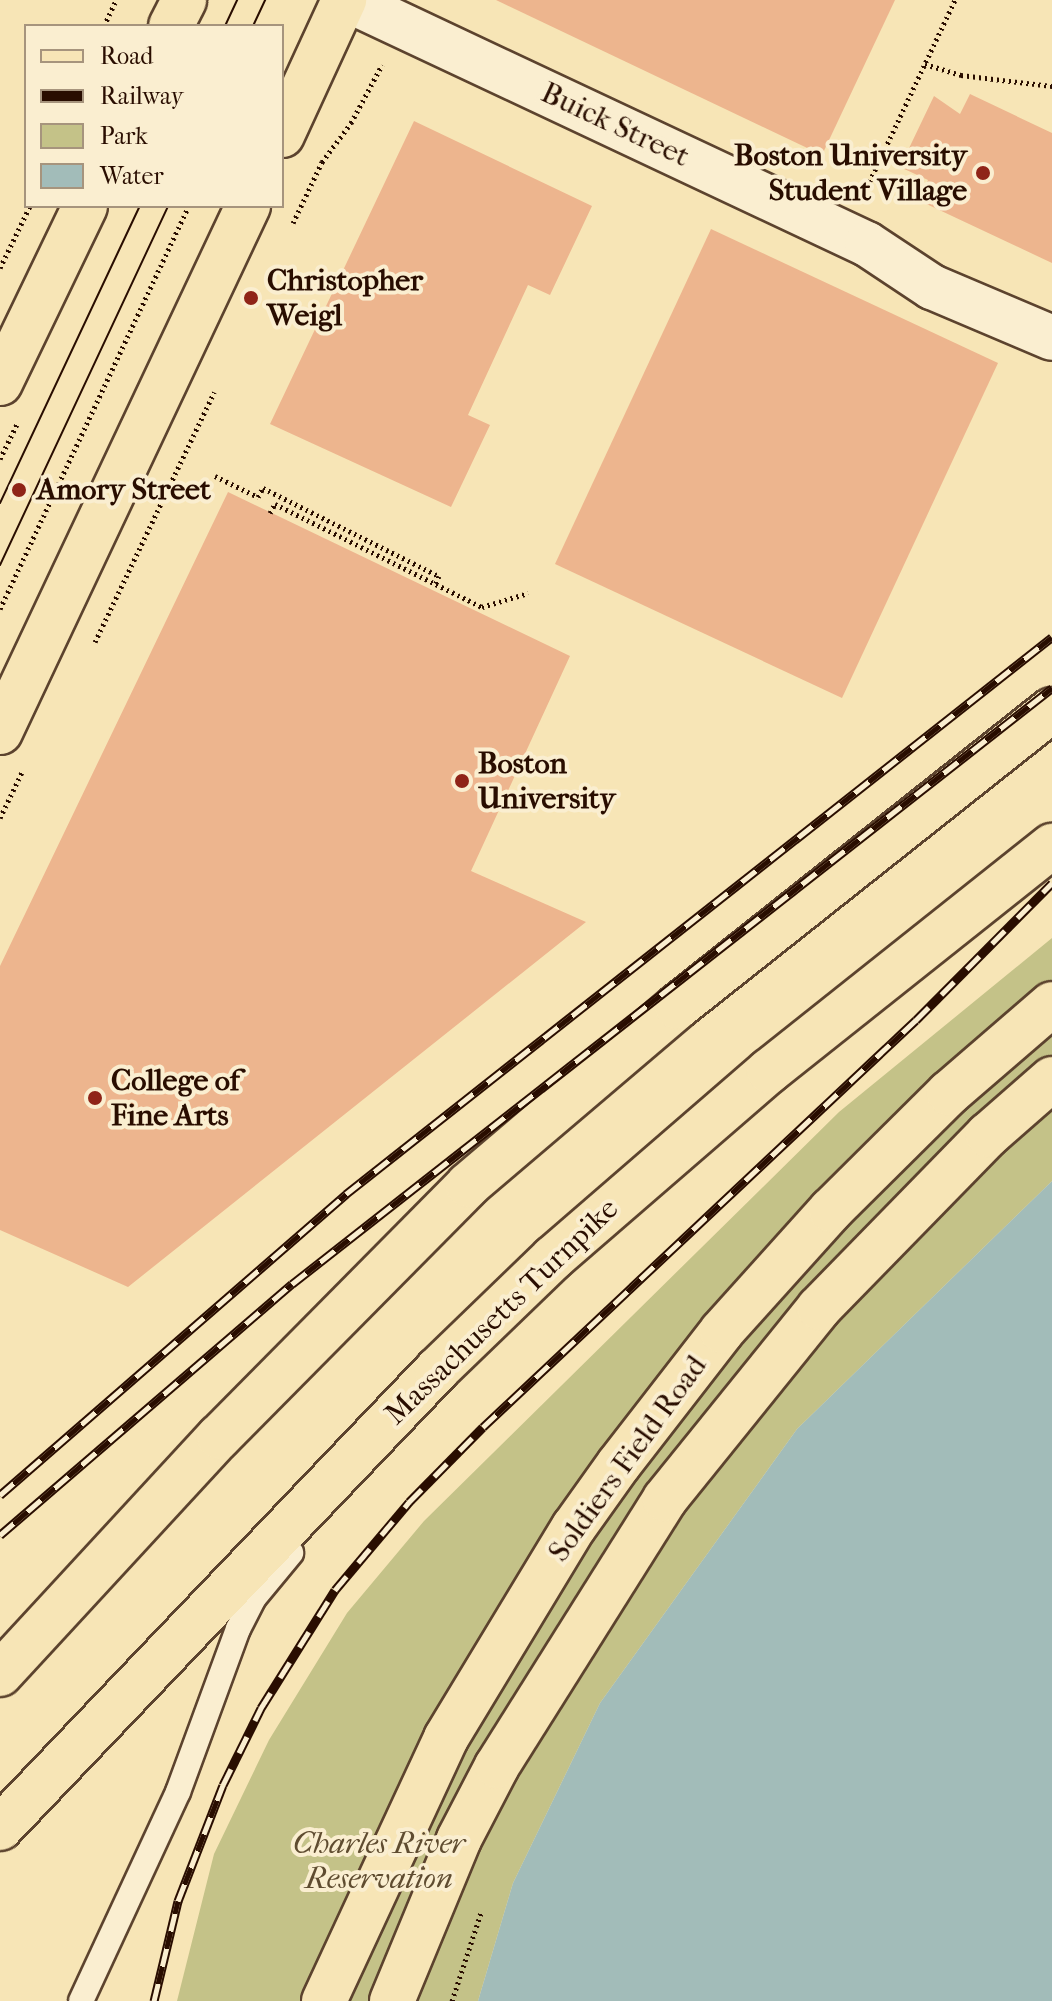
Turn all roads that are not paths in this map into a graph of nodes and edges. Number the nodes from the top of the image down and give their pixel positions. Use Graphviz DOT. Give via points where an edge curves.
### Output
graph roads {
  1 [pos="184,0"];
  2 [pos="346,0"];
  3 [pos="172,24"];
  4 [pos="284,131"];
  5 [pos="84,208"];
  6 [pos="247,208"];
  7 [pos="1052,338"];
  8 [pos="0,383"];
  9 [pos="1052,710"];
  10 [pos="0,732"];
  11 [pos="1052,846"];
  12 [pos="1052,868"];
  13 [pos="1052,1004"];
  14 [pos="1052,1079"];
  15 [pos="0,1674"];
  16 [pos="0,1828"];
  17 [pos="81,2001"];
  18 [pos="324,2001"];
  19 [pos="392,2001"];
  1 -- 3 [label="main road"];
  2 -- 4 [label="main road"];
  2 -- 7 [label="street, Buick Street" via="867,244 932,287"];
  5 -- 8 [label="main road"];
  6 -- 10 [label="main road"];
  9 -- 15 [label="main road" via="665,1016 468,1185 219,1437"];
  11 -- 16 [label="main road, Massachusetts Turnpike" via="769,1071 553,1258 428,1380"];
  12 -- 17 [label="lane" via="633,1212 490,1346 274,1572 238,1629 178,1792"];
  13 -- 18 [label="main road, Soldiers Field Road" via="949,1093 831,1210 722,1331 619,1464 565,1540 446,1738"];
  14 -- 19 [label="main road, Soldiers Field Road" via="977,1145 819,1308 665,1499 597,1599 497,1766 459,1839"];
}
